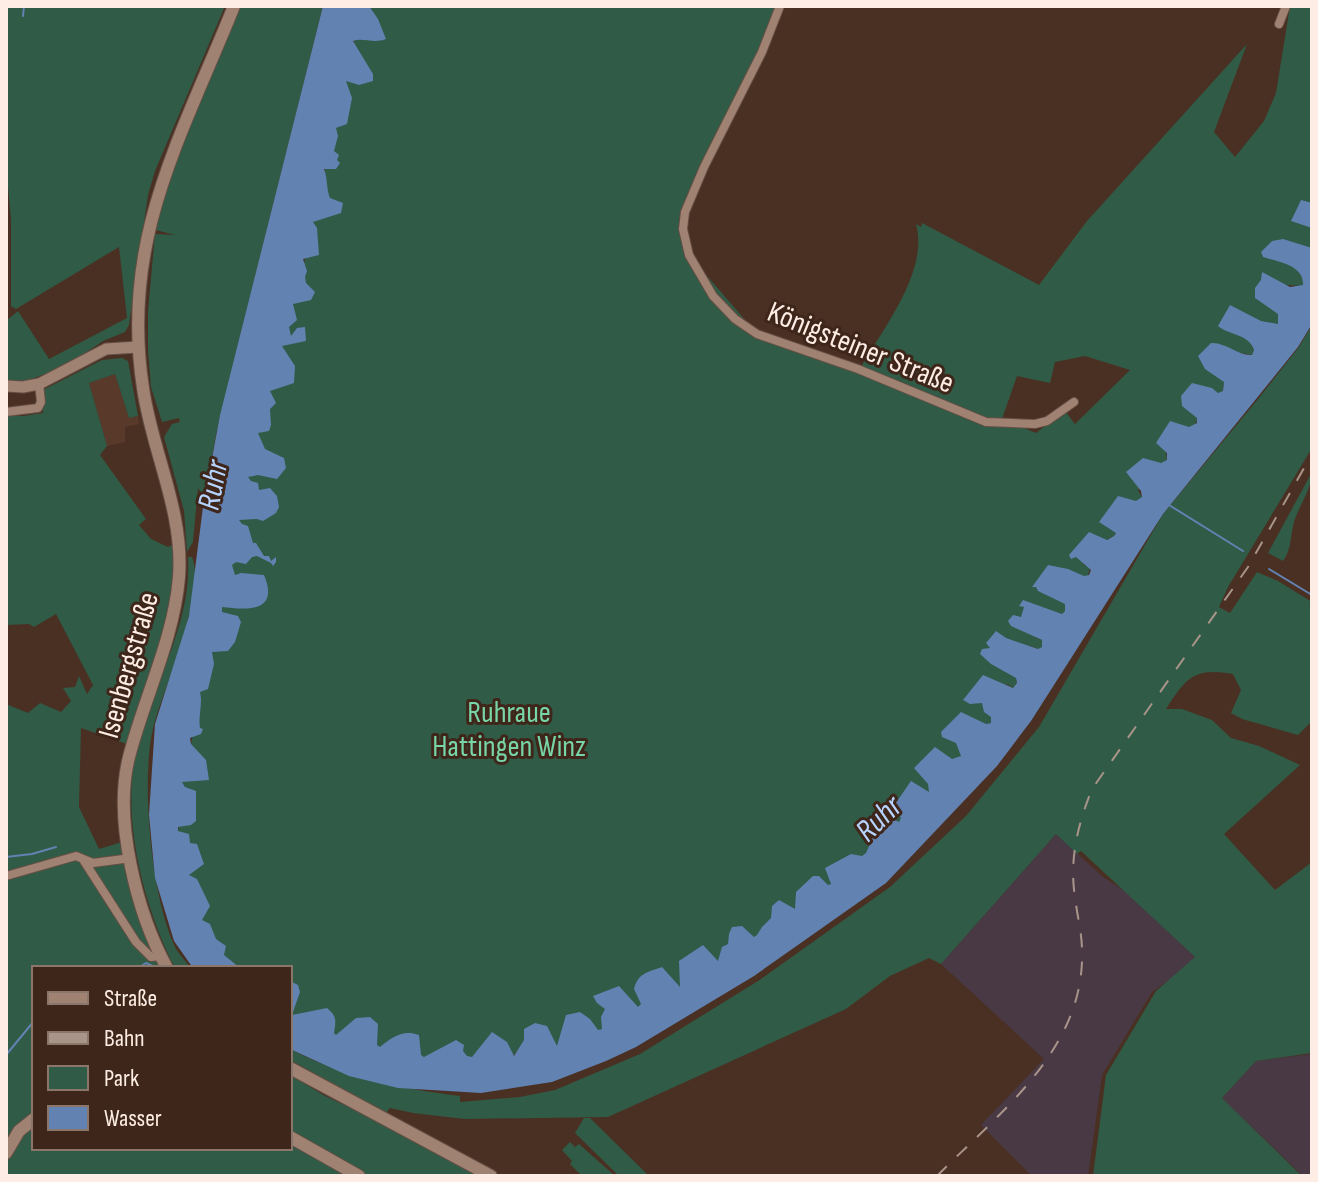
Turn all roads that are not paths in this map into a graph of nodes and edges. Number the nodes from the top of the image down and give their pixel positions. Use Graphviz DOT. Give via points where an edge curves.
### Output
graph roads {
  1 [pos="234,6"];
  2 [pos="780,6"];
  3 [pos="1286,6"];
  4 [pos="1279,24"];
  5 [pos="138,347"];
  6 [pos="39,384"];
  7 [pos="6,386"];
  8 [pos="1074,402"];
  9 [pos="6,412"];
  10 [pos="131,858"];
  11 [pos="84,861"];
  12 [pos="6,876"];
  13 [pos="160,956"];
  14 [pos="166,966"];
  15 [pos="292,1069"];
  16 [pos="32,1121"];
  17 [pos="292,1138"];
  18 [pos="6,1153"];
  19 [pos="359,1176"];
  20 [pos="491,1176"];
  1 -- 5 [label="main road, Isenbergstraße" via="158,192 138,304"];
  2 -- 8 [label="street, Königsteiner Straße" via="685,212 689,255 713,296 757,334 986,422 1035,424"];
  3 -- 4 [label="street"];
  5 -- 6 [label="street" via="106,349"];
  5 -- 10 [label="main road, Isenbergstraße" via="146,403 174,508 180,566 176,601 126,772 124,817"];
  6 -- 7 [label="street"];
  6 -- 9 [label="street" via="38,408"];
  10 -- 11 [label="street"];
  10 -- 13 [label="main road, Isenbergstraße"];
  11 -- 12 [label="street" via="76,856"];
  11 -- 13 [label="street" via="142,949 151,957"];
  13 -- 14 [label="main road, Isenbergstraße"];
  15 -- 20 [label="main road"];
  16 -- 18 [label="main road"];
  17 -- 19 [label="main road"];
}
